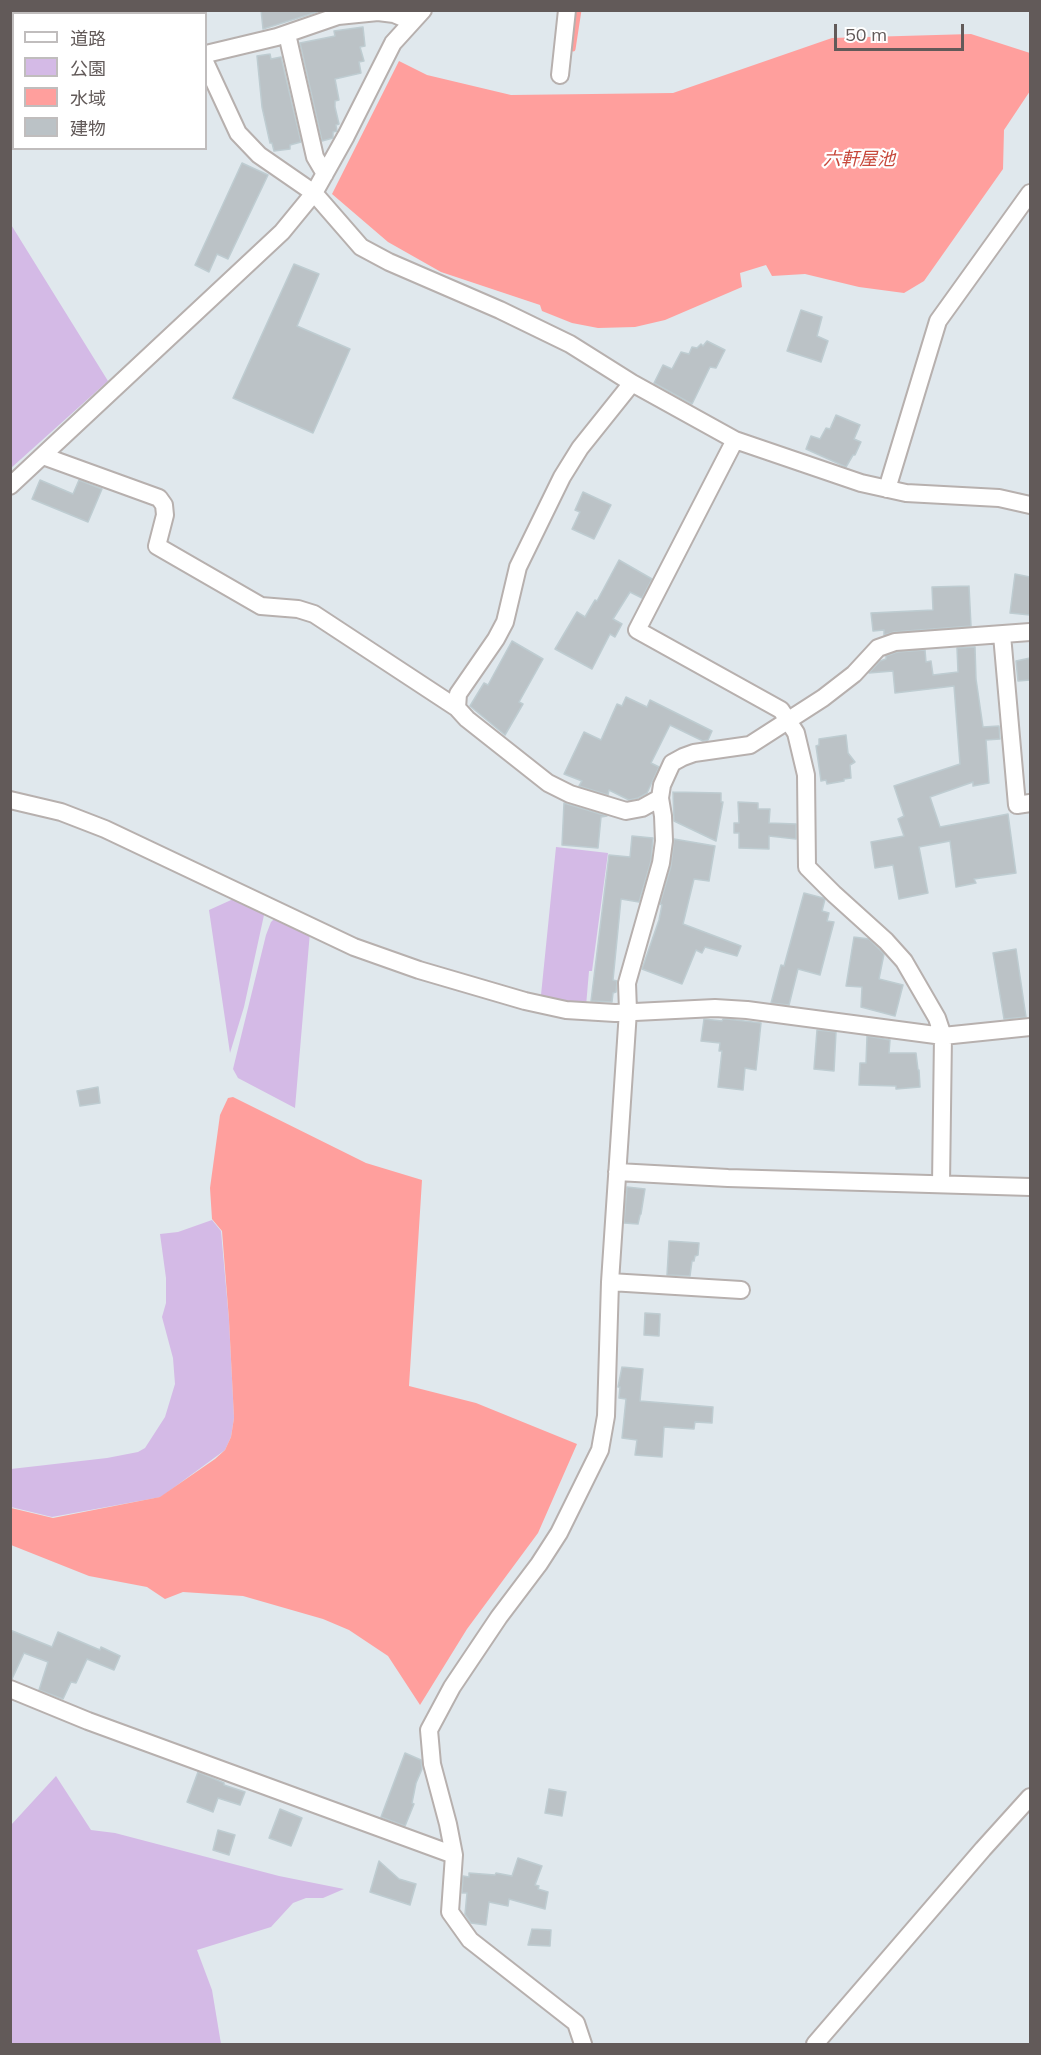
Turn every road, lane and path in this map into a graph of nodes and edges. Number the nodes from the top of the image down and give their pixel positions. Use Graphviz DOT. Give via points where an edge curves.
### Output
graph roads {
  1 [pos="567,10"];
  2 [pos="417,16"];
  3 [pos="287,34"];
  4 [pos="207,54"];
  5 [pos="207,66"];
  6 [pos="560,75"];
  7 [pos="325,174"];
  8 [pos="1030,193"];
  9 [pos="314,194"];
  10 [pos="632,382"];
  11 [pos="735,440"];
  12 [pos="43,456"];
  13 [pos="10,486"];
  14 [pos="887,489"];
  15 [pos="1030,505"];
  16 [pos="1030,632"];
  17 [pos="1002,635"];
  18 [pos="457,708"];
  19 [pos="789,720"];
  20 [pos="660,798"];
  21 [pos="10,800"];
  22 [pos="1030,803"];
  23 [pos="628,1011"];
  24 [pos="1030,1027"];
  25 [pos="943,1036"];
  26 [pos="616,1172"];
  27 [pos="941,1184"];
  28 [pos="1030,1187"];
  29 [pos="610,1282"];
  30 [pos="741,1290"];
  31 [pos="10,1689"];
  32 [pos="1030,1797"];
  33 [pos="454,1855"];
  34 [pos="583,2044"];
  35 [pos="815,2044"];
  1 -- 6 [label="street"];
  2 -- 3 [label="street" via="378,12 338,16"];
  2 -- 7 [label="street" via="393,43"];
  3 -- 4 [label="street"];
  3 -- 7 [label="street" via="315,157"];
  5 -- 9 [label="street" via="238,133 259,155"];
  7 -- 9 [label="street"];
  8 -- 14 [label="street" via="938,321"];
  9 -- 10 [label="street" via="361,247 570,344"];
  9 -- 12 [label="street" via="282,232"];
  10 -- 11 [label="street"];
  10 -- 18 [label="street" via="562,477 518,567 505,622 458,694"];
  11 -- 14 [label="street"];
  11 -- 19 [label="street" via="637,630 781,710"];
  12 -- 13 [label="street"];
  12 -- 18 [label="street" via="159,498 165,515 157,546 261,606 314,614"];
  14 -- 15 [label="street" via="999,498"];
  16 -- 17 [label="street"];
  17 -- 19 [label="street" via="895,642 878,648 854,674"];
  17 -- 22 [label="street" via="1017,805"];
  18 -- 20 [label="street" via="548,783 570,794 626,811"];
  19 -- 20 [label="street" via="750,746 694,753 672,763"];
  19 -- 25 [label="street" via="806,775 807,867 904,961 932,1008"];
  20 -- 23 [label="street" via="664,832 660,863 627,983"];
  21 -- 23 [label="street" via="61,812 105,829 354,947 419,970 566,1010"];
  23 -- 25 [label="street" via="747,1010"];
  23 -- 26 [label="street"];
  24 -- 25 [label="street"];
  25 -- 27 [label="street"];
  26 -- 27 [label="street"];
  26 -- 29 [label="street"];
  27 -- 28 [label="street"];
  29 -- 30 [label="street"];
  29 -- 33 [label="street" via="606,1416 600,1450 559,1533 452,1688 429,1730 432,1764"];
  31 -- 33 [label="street"];
  32 -- 35 [label="street"];
  33 -- 34 [label="street" via="450,1912 470,1940 576,2023"];
}
